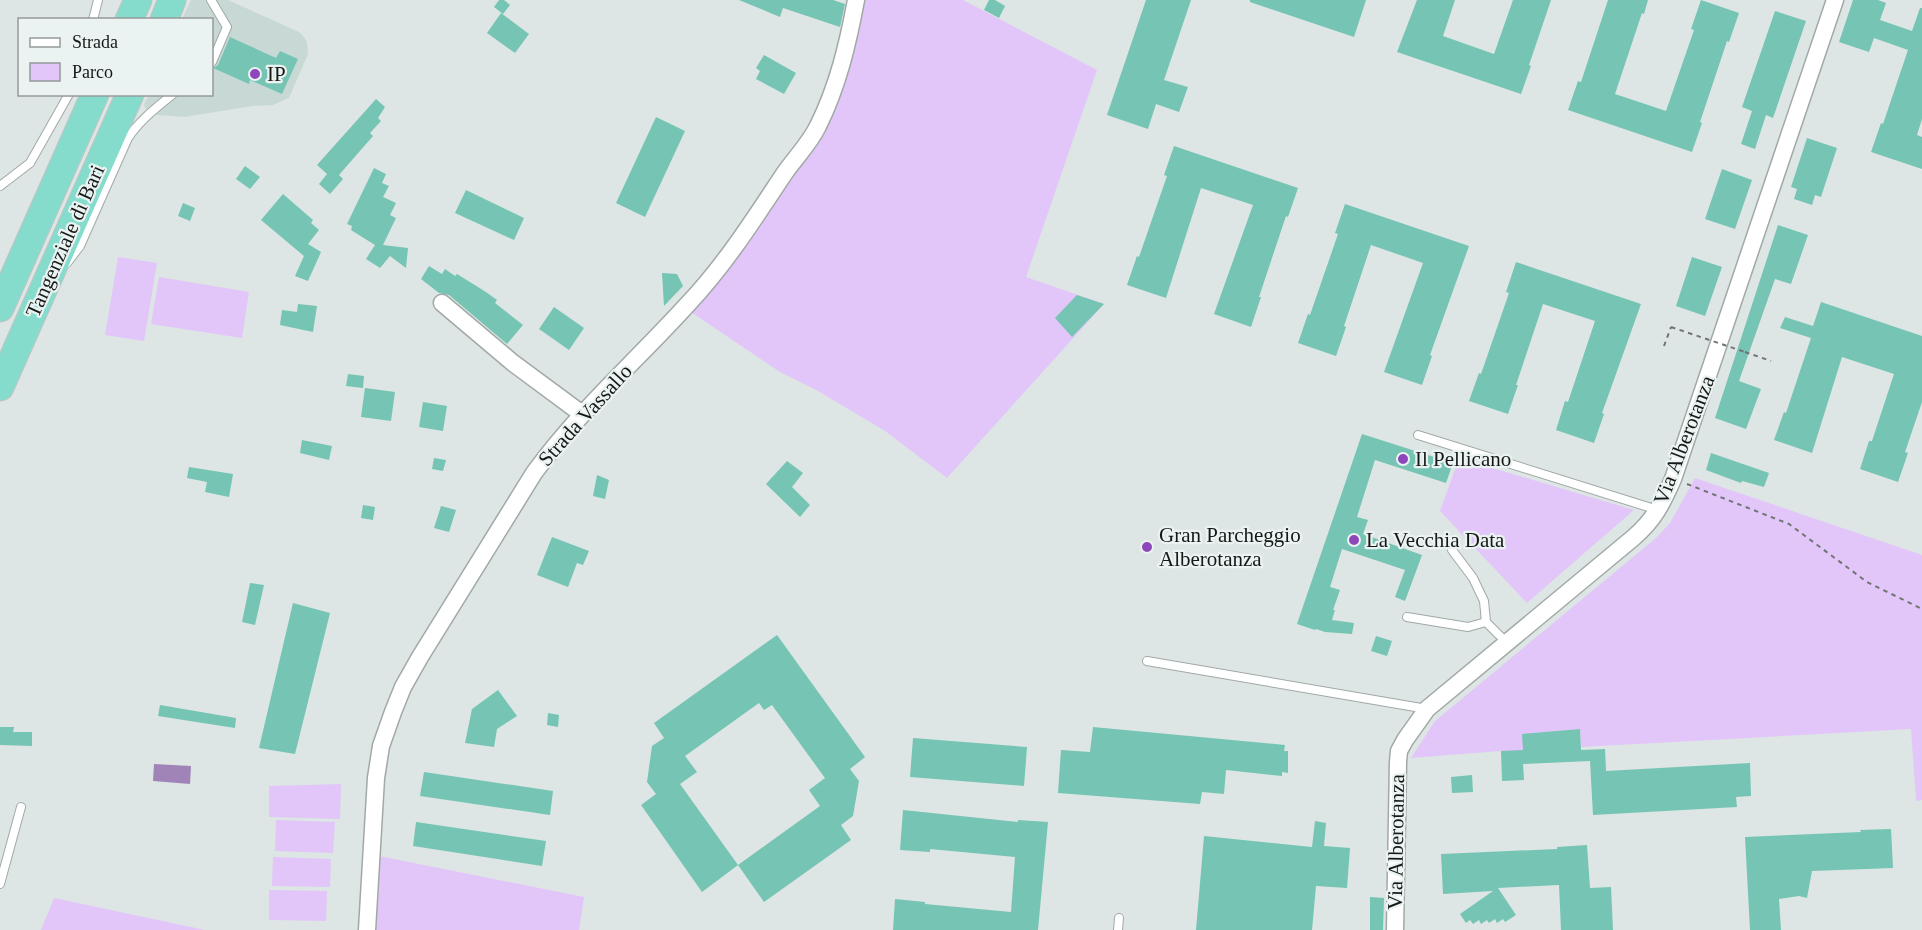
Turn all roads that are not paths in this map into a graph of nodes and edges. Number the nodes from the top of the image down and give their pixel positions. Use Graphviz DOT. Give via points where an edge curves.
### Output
graph roads {
  1 [pos="98,0"];
  2 [pos="138,0"];
  3 [pos="172,0"];
  4 [pos="211,0"];
  5 [pos="856,0"];
  6 [pos="1835,0"];
  7 [pos="94,18"];
  8 [pos="130,18"];
  9 [pos="165,18"];
  10 [pos="213,60"];
  11 [pos="68,96"];
  12 [pos="94,96"];
  13 [pos="129,96"];
  14 [pos="171,96"];
  15 [pos="0,186"];
  16 [pos="442,303"];
  17 [pos="37,305"];
  18 [pos="0,308"];
  19 [pos="0,387"];
  20 [pos="582,414"];
  21 [pos="1418,435"];
  22 [pos="1659,510"];
  23 [pos="1452,550"];
  24 [pos="1407,617"];
  25 [pos="1486,622"];
  26 [pos="1506,643"];
  27 [pos="1147,661"];
  28 [pos="1427,709"];
  29 [pos="21,807"];
  30 [pos="0,884"];
  31 [pos="1119,918"];
  32 [pos="367,930"];
  33 [pos="1118,930"];
  34 [pos="1395,930"];
  1 -- 7 [label="lane"];
  2 -- 8 [label="highway"];
  3 -- 9 [label="highway"];
  4 -- 10 [label="lane" via="227,27"];
  5 -- 20 [label="street, Strada Vassallo" via="836,85 818,128 689,304"];
  6 -- 22 [label="street, Via Alberotanza" via="1673,479"];
  11 -- 15 [label="lane" via="30,163"];
  12 -- 18 [label="highway, Tangenziale di Bari"];
  13 -- 17 [label="highway, Tangenziale di Bari"];
  14 -- 17 [label="lane" via="132,133 80,246"];
  16 -- 20 [label="street"];
  17 -- 19 [label="highway, Tangenziale di Bari"];
  20 -- 32 [label="street, Strada Vassallo" via="534,473 403,687 381,746 376,778"];
  21 -- 22 [label="lane"];
  22 -- 26 [label="street, Via Alberotanza" via="1646,527"];
  23 -- 25 [label="lane" via="1484,601"];
  24 -- 25 [label="lane" via="1468,627"];
  25 -- 26 [label="lane"];
  26 -- 28 [label="street, Via Alberotanza"];
  27 -- 28 [label="lane"];
  28 -- 34 [label="street, Via Alberotanza" via="1399,751"];
  29 -- 30 [label="lane"];
  31 -- 33 [label="lane"];
}
